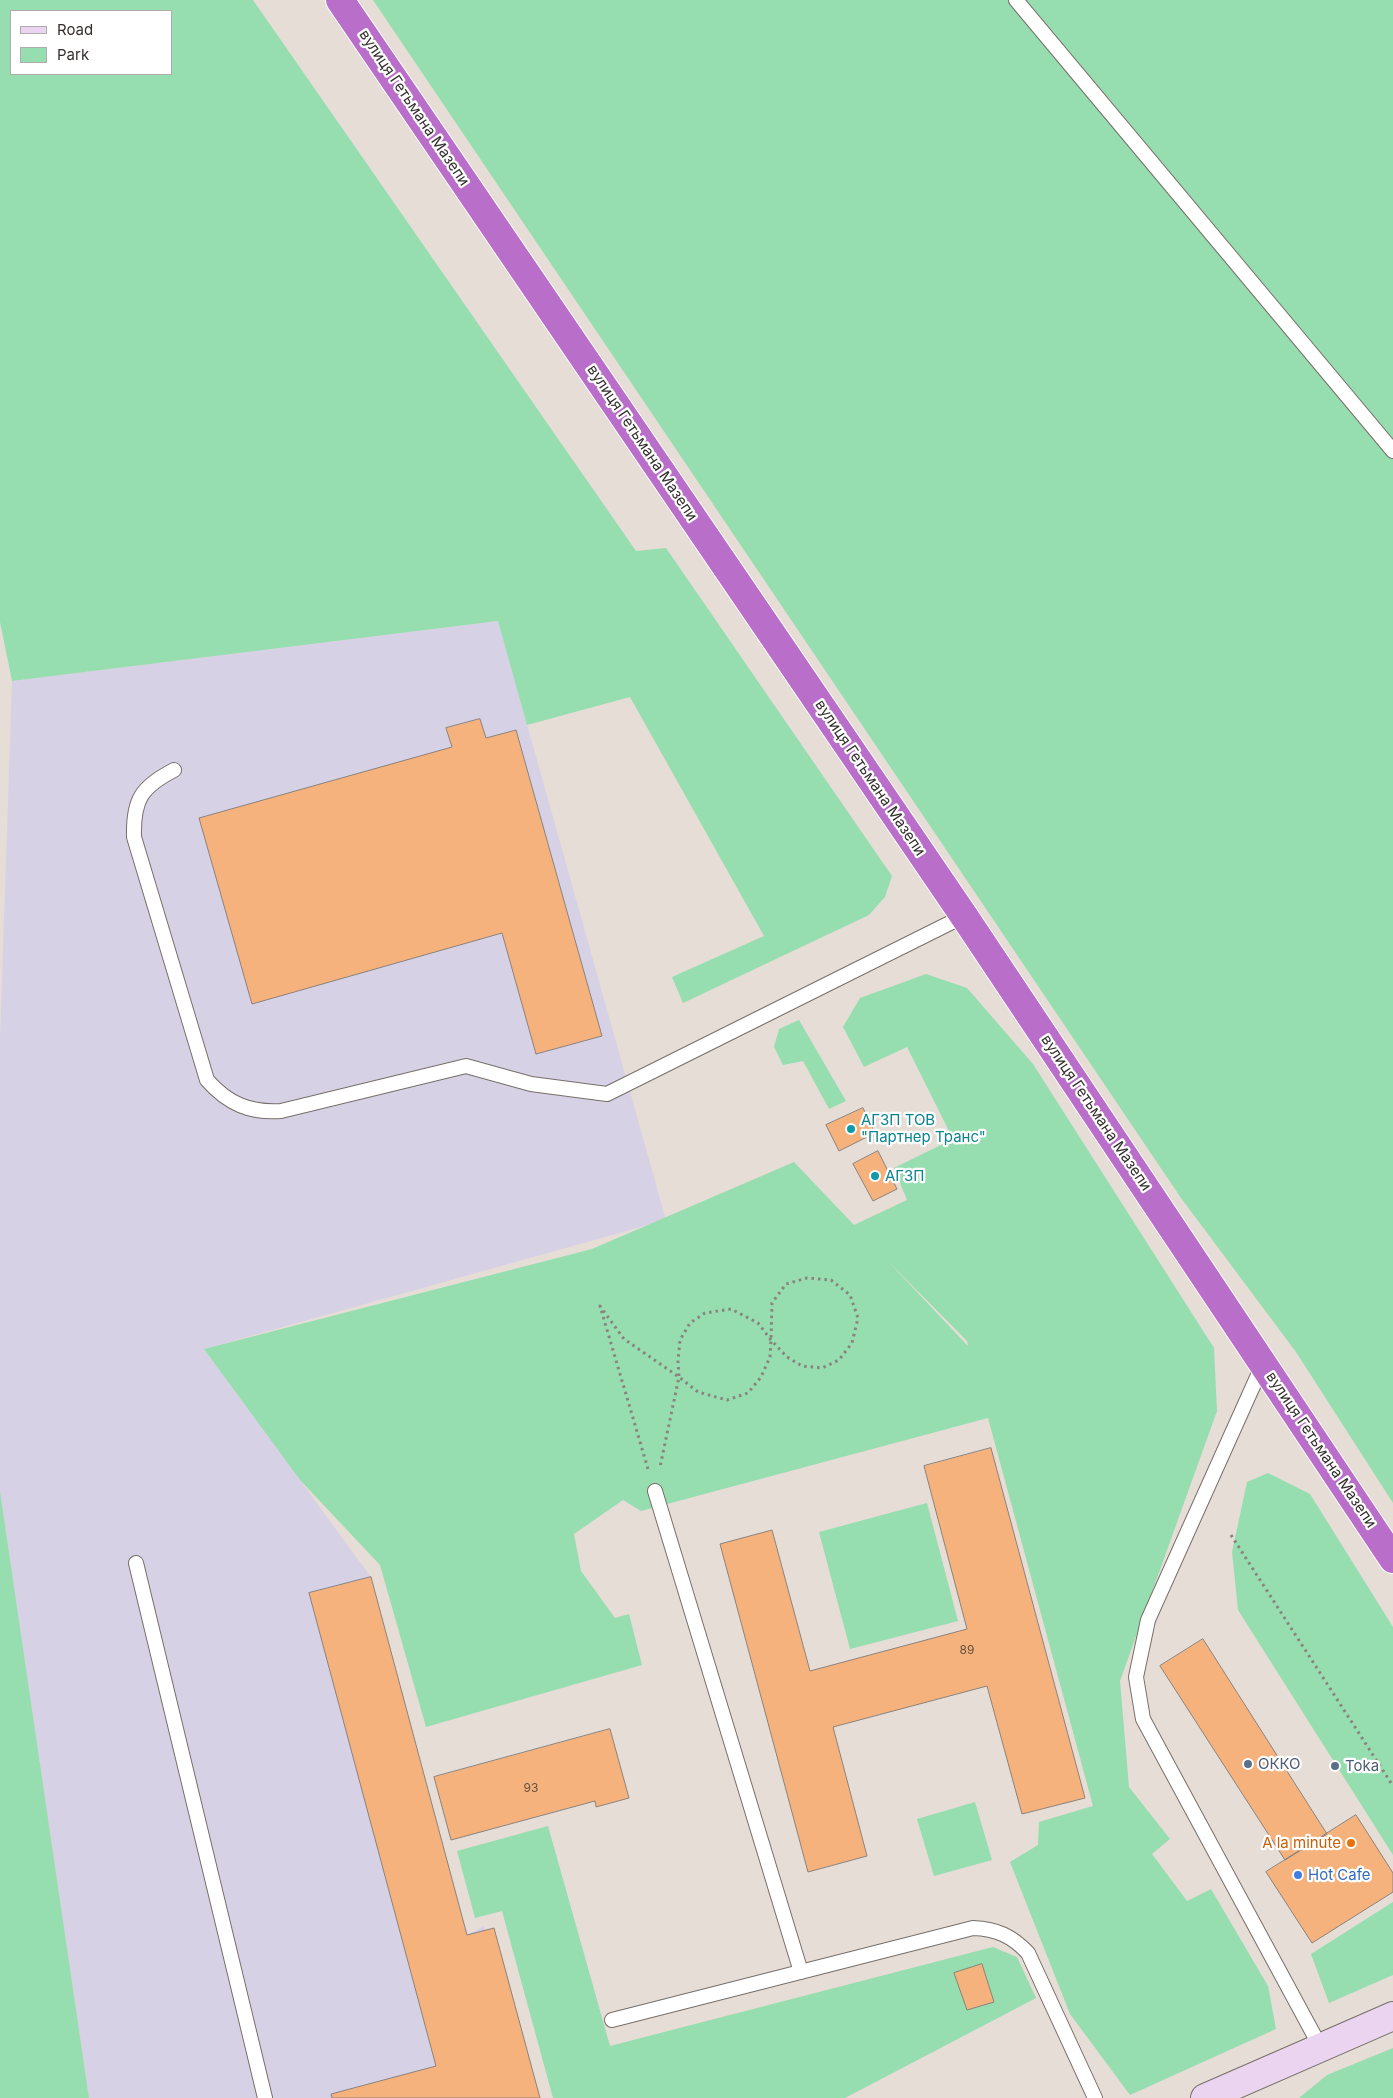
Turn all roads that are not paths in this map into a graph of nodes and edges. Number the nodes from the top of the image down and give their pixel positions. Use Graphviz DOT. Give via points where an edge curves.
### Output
graph roads {
  1 [pos="340,0"];
  2 [pos="1016,0"];
  3 [pos="1393,450"];
  4 [pos="174,770"];
  5 [pos="964,916"];
  6 [pos="1263,1364"];
  7 [pos="655,1492"];
  8 [pos="1393,1559"];
  9 [pos="136,1563"];
  10 [pos="802,1972"];
  11 [pos="1393,2016"];
  12 [pos="612,2020"];
  13 [pos="1321,2048"];
  14 [pos="265,2098"];
  15 [pos="1095,2098"];
  16 [pos="1205,2098"];
  1 -- 5 [label="highway, вулиця Гетьмана Мазепи"];
  2 -- 3 [label="lane"];
  4 -- 5 [label="lane" via="155,780 141,795 134,815 134,836 207,1080 232,1103 264,1112 281,1111 466,1066 531,1084 607,1094"];
  5 -- 6 [label="highway, вулиця Гетьмана Мазепи"];
  6 -- 8 [label="highway, вулиця Гетьмана Мазепи"];
  6 -- 13 [label="lane" via="1148,1620 1136,1676 1143,1719"];
  7 -- 10 [label="lane"];
  9 -- 14 [label="lane"];
  10 -- 12 [label="lane"];
  10 -- 15 [label="lane" via="973,1928 1004,1933 1028,1953"];
  11 -- 13 [label="main road"];
  13 -- 16 [label="main road"];
}
